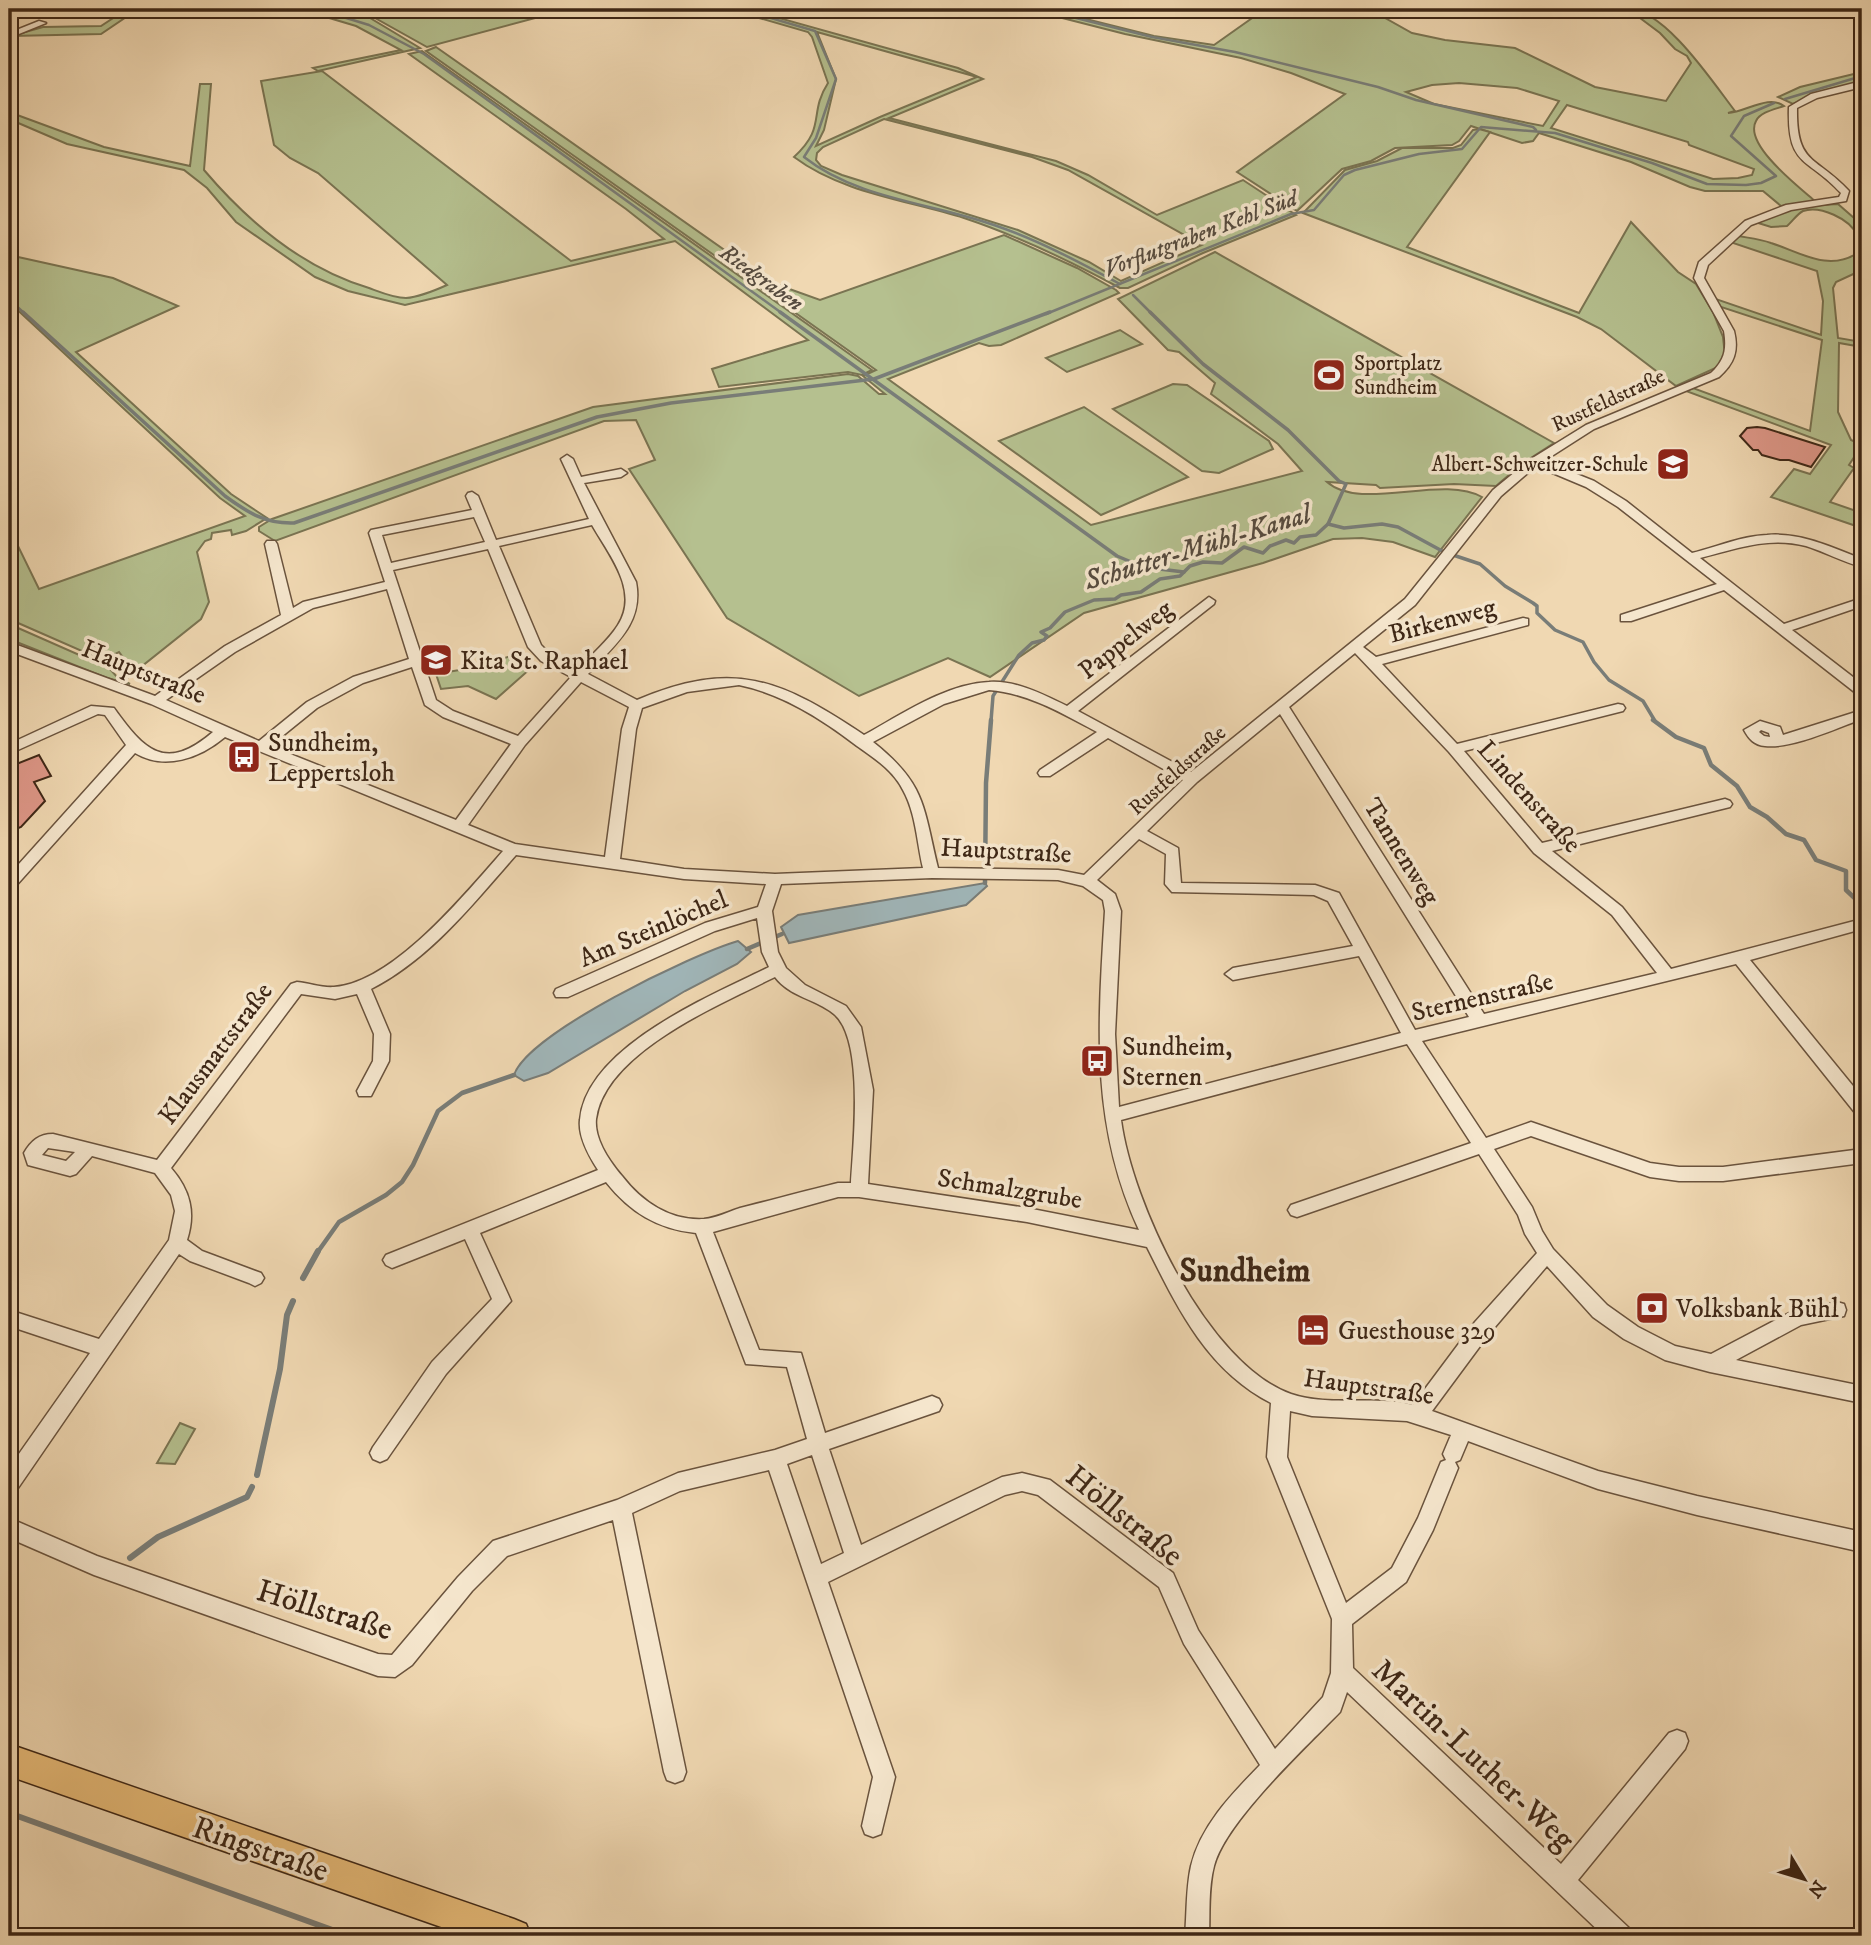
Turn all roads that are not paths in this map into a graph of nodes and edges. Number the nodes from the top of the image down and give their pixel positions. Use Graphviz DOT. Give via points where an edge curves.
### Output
graph roads {
  1 [pos="42,23"];
  2 [pos="9,36"];
  3 [pos="1862,84"];
  4 [pos="567,459"];
  5 [pos="1535,461"];
  6 [pos="621,473"];
  7 [pos="577,481"];
  8 [pos="472,496"];
  9 [pos="479,512"];
  10 [pos="596,521"];
  11 [pos="271,544"];
  12 [pos="494,545"];
  13 [pos="1690,557"];
  14 [pos="1862,563"];
  15 [pos="387,568"];
  16 [pos="391,584"];
  17 [pos="1727,585"];
  18 [pos="1209,601"];
  19 [pos="1862,601"];
  20 [pos="288,616"];
  21 [pos="1626,618"];
  22 [pos="1523,622"];
  23 [pos="1781,629"];
  24 [pos="9,646"];
  25 [pos="1356,647"];
  26 [pos="415,662"];
  27 [pos="1373,662"];
  28 [pos="578,675"];
  29 [pos="1862,691"];
  30 [pos="156,701"];
  31 [pos="636,705"];
  32 [pos="1282,706"];
  33 [pos="1618,708"];
  34 [pos="1068,712"];
  35 [pos="1862,713"];
  36 [pos="223,731"];
  37 [pos="1105,733"];
  38 [pos="1774,741"];
  39 [pos="520,742"];
  40 [pos="861,742"];
  41 [pos="134,745"];
  42 [pos="260,747"];
  43 [pos="9,749"];
  44 [pos="1454,749"];
  45 [pos="1045,773"];
  46 [pos="1192,779"];
  47 [pos="1725,804"];
  48 [pos="459,827"];
  49 [pos="1139,833"];
  50 [pos="513,849"];
  51 [pos="1539,849"];
  52 [pos="612,864"];
  53 [pos="932,873"];
  54 [pos="985,873"];
  55 [pos="775,879"];
  56 [pos="1087,881"];
  57 [pos="9,884"];
  58 [pos="764,911"];
  59 [pos="1862,924"];
  60 [pos="1363,950"];
  61 [pos="1739,957"];
  62 [pos="778,969"];
  63 [pos="1233,974"];
  64 [pos="1668,976"];
  65 [pos="362,986"];
  66 [pos="562,993"];
  67 [pos="1481,1022"];
  68 [pos="1411,1037"];
  69 [pos="365,1091"];
  70 [pos="1862,1109"];
  71 [pos="1113,1115"];
  72 [pos="1483,1144"];
  73 [pos="87,1149"];
  74 [pos="1862,1156"];
  75 [pos="161,1168"];
  76 [pos="609,1173"];
  77 [pos="859,1190"];
  78 [pos="1297,1210"];
  79 [pos="702,1226"];
  80 [pos="469,1229"];
  81 [pos="1152,1240"];
  82 [pos="177,1243"];
  83 [pos="1547,1254"];
  84 [pos="392,1260"];
  85 [pos="255,1278"];
  86 [pos="1836,1310"];
  87 [pos="9,1318"];
  88 [pos="104,1349"];
  89 [pos="1710,1364"];
  90 [pos="1862,1395"];
  91 [pos="1281,1399"];
  92 [pos="932,1405"];
  93 [pos="1418,1414"];
  94 [pos="1463,1430"];
  95 [pos="818,1444"];
  96 [pos="380,1454"];
  97 [pos="775,1459"];
  98 [pos="12,1475"];
  99 [pos="621,1508"];
  100 [pos="9,1528"];
  101 [pos="1862,1542"];
  102 [pos="856,1559"];
  103 [pos="815,1578"];
  104 [pos="1342,1619"];
  105 [pos="1342,1673"];
  106 [pos="1677,1741"];
  107 [pos="9,1760"];
  108 [pos="1273,1766"];
  109 [pos="676,1772"];
  110 [pos="873,1826"];
  111 [pos="1562,1881"];
  112 [pos="1618,1935"];
  113 [pos="514,1936"];
  114 [pos="1197,1936"];
  1 -- 2 [label="street"];
  3 -- 5 [label="street, Rustfeldstraße" via="1814,96 1793,107 1794,142 1801,154 1840,186 1846,193 1843,199 1765,214 1703,264 1699,278 1729,331 1727,366 1590,427"];
  4 -- 7 [label="street"];
  5 -- 13 [label="street" via="1590,484"];
  5 -- 25 [label="street, Rustfeldstraße" via="1497,493 1410,602"];
  6 -- 7 [label="street"];
  7 -- 10 [label="street"];
  8 -- 9 [label="street"];
  9 -- 12 [label="street"];
  9 -- 15 [label="street" via="375,533"];
  10 -- 12 [label="street"];
  10 -- 28 [label="street" via="630,582 633,600 625,625"];
  11 -- 20 [label="street"];
  12 -- 15 [label="street"];
  12 -- 28 [label="street" via="535,647"];
  13 -- 14 [label="street" via="1779,538"];
  13 -- 17 [label="street"];
  15 -- 16 [label="street"];
  16 -- 20 [label="street" via="308,605"];
  16 -- 26 [label="street"];
  17 -- 21 [label="street"];
  17 -- 23 [label="street"];
  18 -- 34 [label="street, Pappelweg"];
  19 -- 23 [label="street"];
  20 -- 30 [label="street" via="230,649"];
  22 -- 27 [label="street, Birkenweg"];
  23 -- 29 [label="street"];
  24 -- 30 [label="street, Hauptstraße"];
  25 -- 27 [label="street, Lindenstraße"];
  25 -- 32 [label="street, Rustfeldstraße"];
  26 -- 39 [label="street" via="430,702 448,714"];
  26 -- 42 [label="street" via="358,680 312,705"];
  27 -- 44 [label="street, Lindenstraße"];
  28 -- 31 [label="street"];
  28 -- 39 [label="street"];
  30 -- 36 [label="street, Hauptstraße"];
  31 -- 40 [label="street" via="677,690 739,681 790,697"];
  31 -- 52 [label="street"];
  32 -- 46 [label="street, Rustfeldstraße"];
  32 -- 67 [label="street, Tannenweg"];
  33 -- 44 [label="street"];
  34 -- 37 [label="street"];
  34 -- 40 [label="street" via="1010,687 991,685 917,712"];
  35 -- 38 [label="street"];
  36 -- 41 [label="street" via="185,755 156,756"];
  36 -- 42 [label="street, Hauptstraße"];
  37 -- 45 [label="street"];
  37 -- 46 [label="street"];
  39 -- 48 [label="street"];
  40 -- 53 [label="street" via="900,772 911,790"];
  41 -- 43 [label="street" via="109,711 96,709"];
  41 -- 57 [label="street"];
  42 -- 48 [label="street, Hauptstraße"];
  44 -- 51 [label="street, Lindenstraße"];
  46 -- 49 [label="street, Rustfeldstraße"];
  47 -- 51 [label="street"];
  48 -- 50 [label="street, Hauptstraße"];
  49 -- 56 [label="street, Rustfeldstraße"];
  49 -- 60 [label="street" via="1173,852 1173,884 1177,888 1328,892"];
  50 -- 52 [label="street, Hauptstraße"];
  50 -- 65 [label="street, Klausmattstraße" via="414,954"];
  51 -- 64 [label="street, Lindenstraße" via="1616,911"];
  52 -- 55 [label="street, Hauptstraße"];
  53 -- 54 [label="street, Hauptstraße"];
  53 -- 55 [label="street, Hauptstraße"];
  54 -- 56 [label="street, Hauptstraße" via="1049,874"];
  55 -- 58 [label="street"];
  56 -- 71 [label="street, Hauptstraße" via="1110,898 1113,911 1106,1040"];
  58 -- 62 [label="street" via="770,952"];
  58 -- 66 [label="street, Am Steinlöchel" via="710,927"];
  59 -- 61 [label="street, Sternenstraße"];
  60 -- 63 [label="street"];
  60 -- 68 [label="street"];
  61 -- 64 [label="street, Sternenstraße"];
  61 -- 70 [label="street"];
  62 -- 76 [label="street, Schmalzgrube" via="676,1021 608,1077 593,1098 587,1120"];
  62 -- 77 [label="street" via="793,985 840,1010 853,1027 866,1090"];
  64 -- 67 [label="street, Sternenstraße"];
  65 -- 69 [label="street" via="382,1034 381,1061"];
  65 -- 75 [label="street, Klausmattstraße" via="336,993 297,988"];
  67 -- 68 [label="street, Sternenstraße"];
  68 -- 71 [label="street, Sternenstraße"];
  68 -- 72 [label="street"];
  71 -- 81 [label="street, Hauptstraße" via="1121,1160"];
  72 -- 74 [label="street" via="1531,1129 1650,1170 1679,1174 1723,1174"];
  72 -- 78 [label="street"];
  72 -- 83 [label="street"];
  73 -- 75 [label="street"];
  75 -- 82 [label="street" via="183,1202 185,1220"];
  76 -- 79 [label="street, Schmalzgrube" via="634,1204 653,1217"];
  76 -- 80 [label="street"];
  77 -- 79 [label="street, Schmalzgrube" via="838,1190"];
  77 -- 81 [label="street, Schmalzgrube" via="1027,1215"];
  79 -- 95 [label="street" via="753,1358 794,1359"];
  80 -- 84 [label="street"];
  80 -- 96 [label="street" via="502,1301 439,1368"];
  81 -- 91 [label="street, Hauptstraße" via="1220,1355 1237,1373"];
  82 -- 85 [label="street" via="196,1256"];
  82 -- 88 [label="street"];
  83 -- 89 [label="street" via="1600,1311 1631,1333 1672,1354"];
  83 -- 93 [label="street" via="1482,1328"];
  86 -- 89 [label="street" via="1798,1318"];
  87 -- 88 [label="street"];
  88 -- 98 [label="street"];
  89 -- 90 [label="street"];
  91 -- 93 [label="street, Hauptstraße" via="1327,1408"];
  91 -- 104 [label="street" via="1277,1457"];
  92 -- 95 [label="street, Höllstraße"];
  93 -- 94 [label="street, Hauptstraße"];
  94 -- 101 [label="street, Hauptstraße" via="1597,1480"];
  94 -- 104 [label="street" via="1426,1523 1399,1575"];
  95 -- 97 [label="street, Höllstraße"];
  95 -- 102 [label="street"];
  97 -- 99 [label="street, Höllstraße" via="678,1482"];
  97 -- 103 [label="street"];
  99 -- 100 [label="street, Höllstraße" via="500,1548 395,1666 378,1665 94,1565"];
  99 -- 109 [label="street"];
  102 -- 103 [label="street, Höllstraße"];
  102 -- 108 [label="street, Höllstraße" via="1002,1486 1022,1482 1043,1487 1166,1580 1191,1637"];
  103 -- 110 [label="street" via="884,1777"];
  104 -- 105 [label="street"];
  105 -- 108 [label="street" via="1332,1704"];
  105 -- 111 [label="street, Martin-Luther-Weg"];
  106 -- 111 [label="street, Martin-Luther-Weg"];
  107 -- 113 [label="main road, Ringstraße"];
  108 -- 114 [label="street" via="1212,1840 1202,1867"];
  111 -- 112 [label="street, Martin-Luther-Weg"];
}
